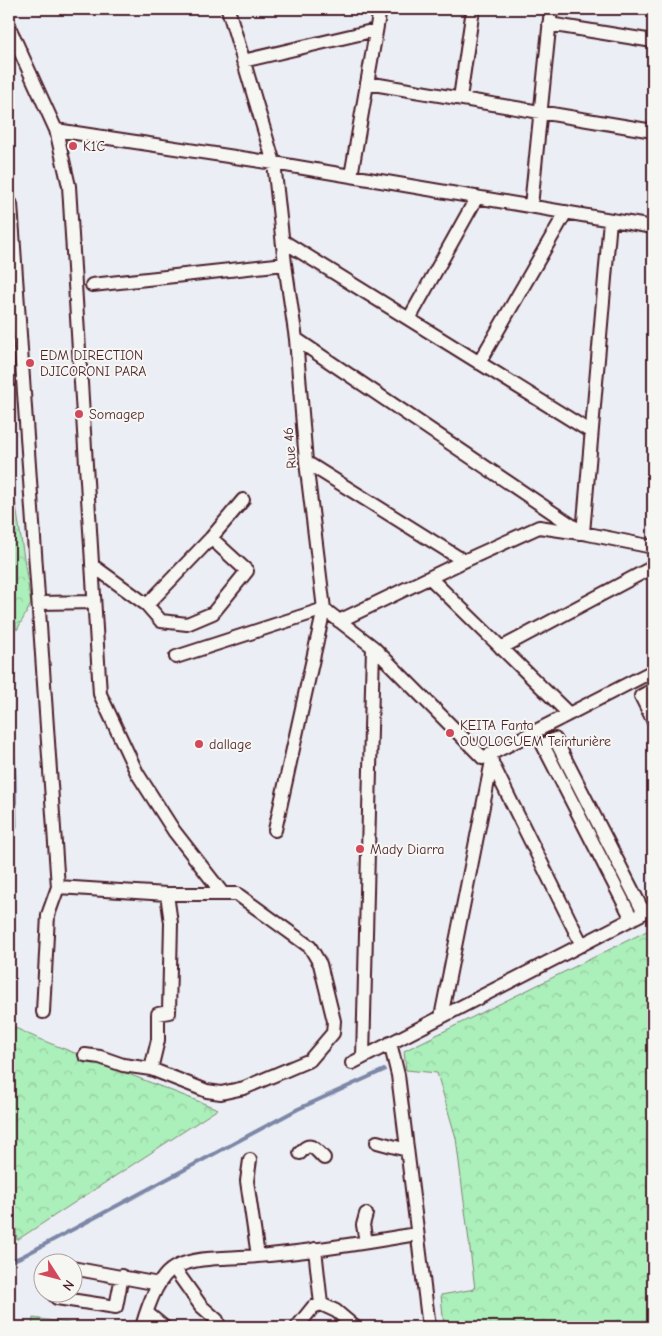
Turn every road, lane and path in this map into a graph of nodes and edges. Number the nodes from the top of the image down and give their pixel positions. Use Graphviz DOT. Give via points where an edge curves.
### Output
graph roads {
  1 [pos="228,9"];
  2 [pos="380,9"];
  3 [pos="473,9"];
  4 [pos="551,9"];
  5 [pos="549,24"];
  6 [pos="9,27"];
  7 [pos="376,30"];
  8 [pos="653,42"];
  9 [pos="243,61"];
  10 [pos="367,83"];
  11 [pos="460,98"];
  12 [pos="541,112"];
  13 [pos="56,130"];
  14 [pos="653,131"];
  15 [pos="274,163"];
  16 [pos="351,176"];
  17 [pos="477,197"];
  18 [pos="11,204"];
  19 [pos="531,206"];
  20 [pos="566,212"];
  21 [pos="610,220"];
  22 [pos="653,227"];
  23 [pos="283,240"];
  24 [pos="285,264"];
  25 [pos="92,285"];
  26 [pos="13,296"];
  27 [pos="409,319"];
  28 [pos="296,339"];
  29 [pos="479,363"];
  30 [pos="591,432"];
  31 [pos="306,462"];
  32 [pos="243,500"];
  33 [pos="582,533"];
  34 [pos="211,538"];
  35 [pos="653,548"];
  36 [pos="464,561"];
  37 [pos="92,565"];
  38 [pos="653,567"];
  39 [pos="430,578"];
  40 [pos="94,602"];
  41 [pos="39,603"];
  42 [pos="147,605"];
  43 [pos="324,609"];
  44 [pos="339,621"];
  45 [pos="373,647"];
  46 [pos="501,648"];
  47 [pos="176,657"];
  48 [pos="653,671"];
  49 [pos="653,690"];
  50 [pos="569,714"];
  51 [pos="653,720"];
  52 [pos="490,758"];
  53 [pos="275,830"];
  54 [pos="58,887"];
  55 [pos="167,894"];
  56 [pos="223,894"];
  57 [pos="648,911"];
  58 [pos="632,920"];
  59 [pos="582,945"];
  60 [pos="43,1012"];
  61 [pos="441,1018"];
  62 [pos="390,1043"];
  63 [pos="85,1055"];
  64 [pos="151,1068"];
  65 [pos="377,1142"];
  66 [pos="407,1150"];
  67 [pos="300,1153"];
  68 [pos="324,1158"];
  69 [pos="250,1160"];
  70 [pos="366,1214"];
  71 [pos="416,1234"];
  72 [pos="366,1242"];
  73 [pos="315,1249"];
  74 [pos="258,1256"];
  75 [pos="174,1268"];
  76 [pos="82,1270"];
  77 [pos="122,1276"];
  78 [pos="159,1284"];
  79 [pos="82,1302"];
  80 [pos="321,1304"];
  81 [pos="147,1313"];
  82 [pos="142,1327"];
  83 [pos="164,1327"];
  84 [pos="219,1327"];
  85 [pos="297,1327"];
  86 [pos="355,1327"];
  87 [pos="429,1327"];
  1 -- 9 [label="street, Rue 46"];
  2 -- 7 [label="street"];
  3 -- 11 [label="street"];
  4 -- 5 [label="street"];
  5 -- 8 [label="street"];
  5 -- 12 [label="street"];
  6 -- 13 [label="street"];
  7 -- 9 [label="street"];
  7 -- 10 [label="street"];
  9 -- 15 [label="street, Rue 46"];
  10 -- 11 [label="street"];
  10 -- 16 [label="street"];
  11 -- 12 [label="street"];
  12 -- 14 [label="street"];
  12 -- 19 [label="street"];
  13 -- 15 [label="street"];
  13 -- 37 [label="street" via="69,186"];
  15 -- 16 [label="street"];
  15 -- 23 [label="street, Rue 46"];
  16 -- 17 [label="street"];
  17 -- 19 [label="street"];
  17 -- 27 [label="street"];
  18 -- 26 [label="street"];
  19 -- 20 [label="street"];
  20 -- 21 [label="street"];
  20 -- 29 [label="street"];
  21 -- 22 [label="street"];
  21 -- 30 [label="street"];
  23 -- 24 [label="street, Rue 46"];
  23 -- 27 [label="street"];
  24 -- 25 [label="street"];
  24 -- 28 [label="street, Rue 46"];
  26 -- 41 [label="street"];
  27 -- 29 [label="street"];
  28 -- 31 [label="street, Rue 46"];
  28 -- 33 [label="street"];
  29 -- 30 [label="street"];
  30 -- 33 [label="street"];
  31 -- 36 [label="street"];
  31 -- 43 [label="street, Rue 46"];
  32 -- 34 [label="street"];
  33 -- 35 [label="street"];
  33 -- 36 [label="street" via="540,528"];
  34 -- 42 [label="street"];
  34 -- 42 [label="street" via="247,572 213,613 187,624 161,622"];
  36 -- 39 [label="street"];
  37 -- 40 [label="street"];
  37 -- 42 [label="street"];
  38 -- 46 [label="street"];
  39 -- 44 [label="street"];
  39 -- 46 [label="street"];
  40 -- 41 [label="street"];
  40 -- 56 [label="street" via="100,694 136,773 174,832"];
  41 -- 54 [label="street"];
  43 -- 44 [label="street"];
  43 -- 47 [label="street"];
  43 -- 53 [label="street, Rue 46"];
  44 -- 45 [label="street"];
  45 -- 52 [label="street" via="483,758"];
  45 -- 62 [label="street" via="358,1060"];
  46 -- 50 [label="street"];
  48 -- 50 [label="street"];
  49 -- 51 [label="street" via="641,696"];
  50 -- 52 [label="street"];
  52 -- 59 [label="street"];
  52 -- 61 [label="street"];
  54 -- 55 [label="street"];
  54 -- 60 [label="street" via="48,916"];
  55 -- 56 [label="street"];
  55 -- 64 [label="street" via="171,923 169,1012 158,1014 158,1040"];
  56 -- 64 [label="street" via="237,894 310,947 320,964 334,1021 333,1033 310,1060 244,1088 220,1093 207,1092"];
  57 -- 58 [label="street"];
  57 -- 58 [label="street" via="555,739 542,745"];
  58 -- 59 [label="street"];
  59 -- 61 [label="street"];
  61 -- 62 [label="street"];
  62 -- 66 [label="street" via="398,1075"];
  63 -- 64 [label="street"];
  65 -- 66 [label="street"];
  66 -- 71 [label="street"];
  67 -- 68 [label="street" via="309,1146"];
  69 -- 74 [label="street" via="247,1181"];
  70 -- 72 [label="street" via="363,1225"];
  71 -- 72 [label="street"];
  71 -- 87 [label="street"];
  72 -- 73 [label="street"];
  73 -- 74 [label="street"];
  73 -- 80 [label="street"];
  74 -- 75 [label="street" via="194,1261"];
  75 -- 78 [label="street"];
  75 -- 84 [label="street" via="201,1306 217,1320"];
  76 -- 77 [label="street"];
  77 -- 78 [label="street"];
  77 -- 79 [label="street" via="116,1307"];
  78 -- 81 [label="street"];
  80 -- 85 [label="street" via="313,1308"];
  80 -- 86 [label="street" via="336,1311"];
  81 -- 82 [label="street"];
  81 -- 83 [label="street"];
}
